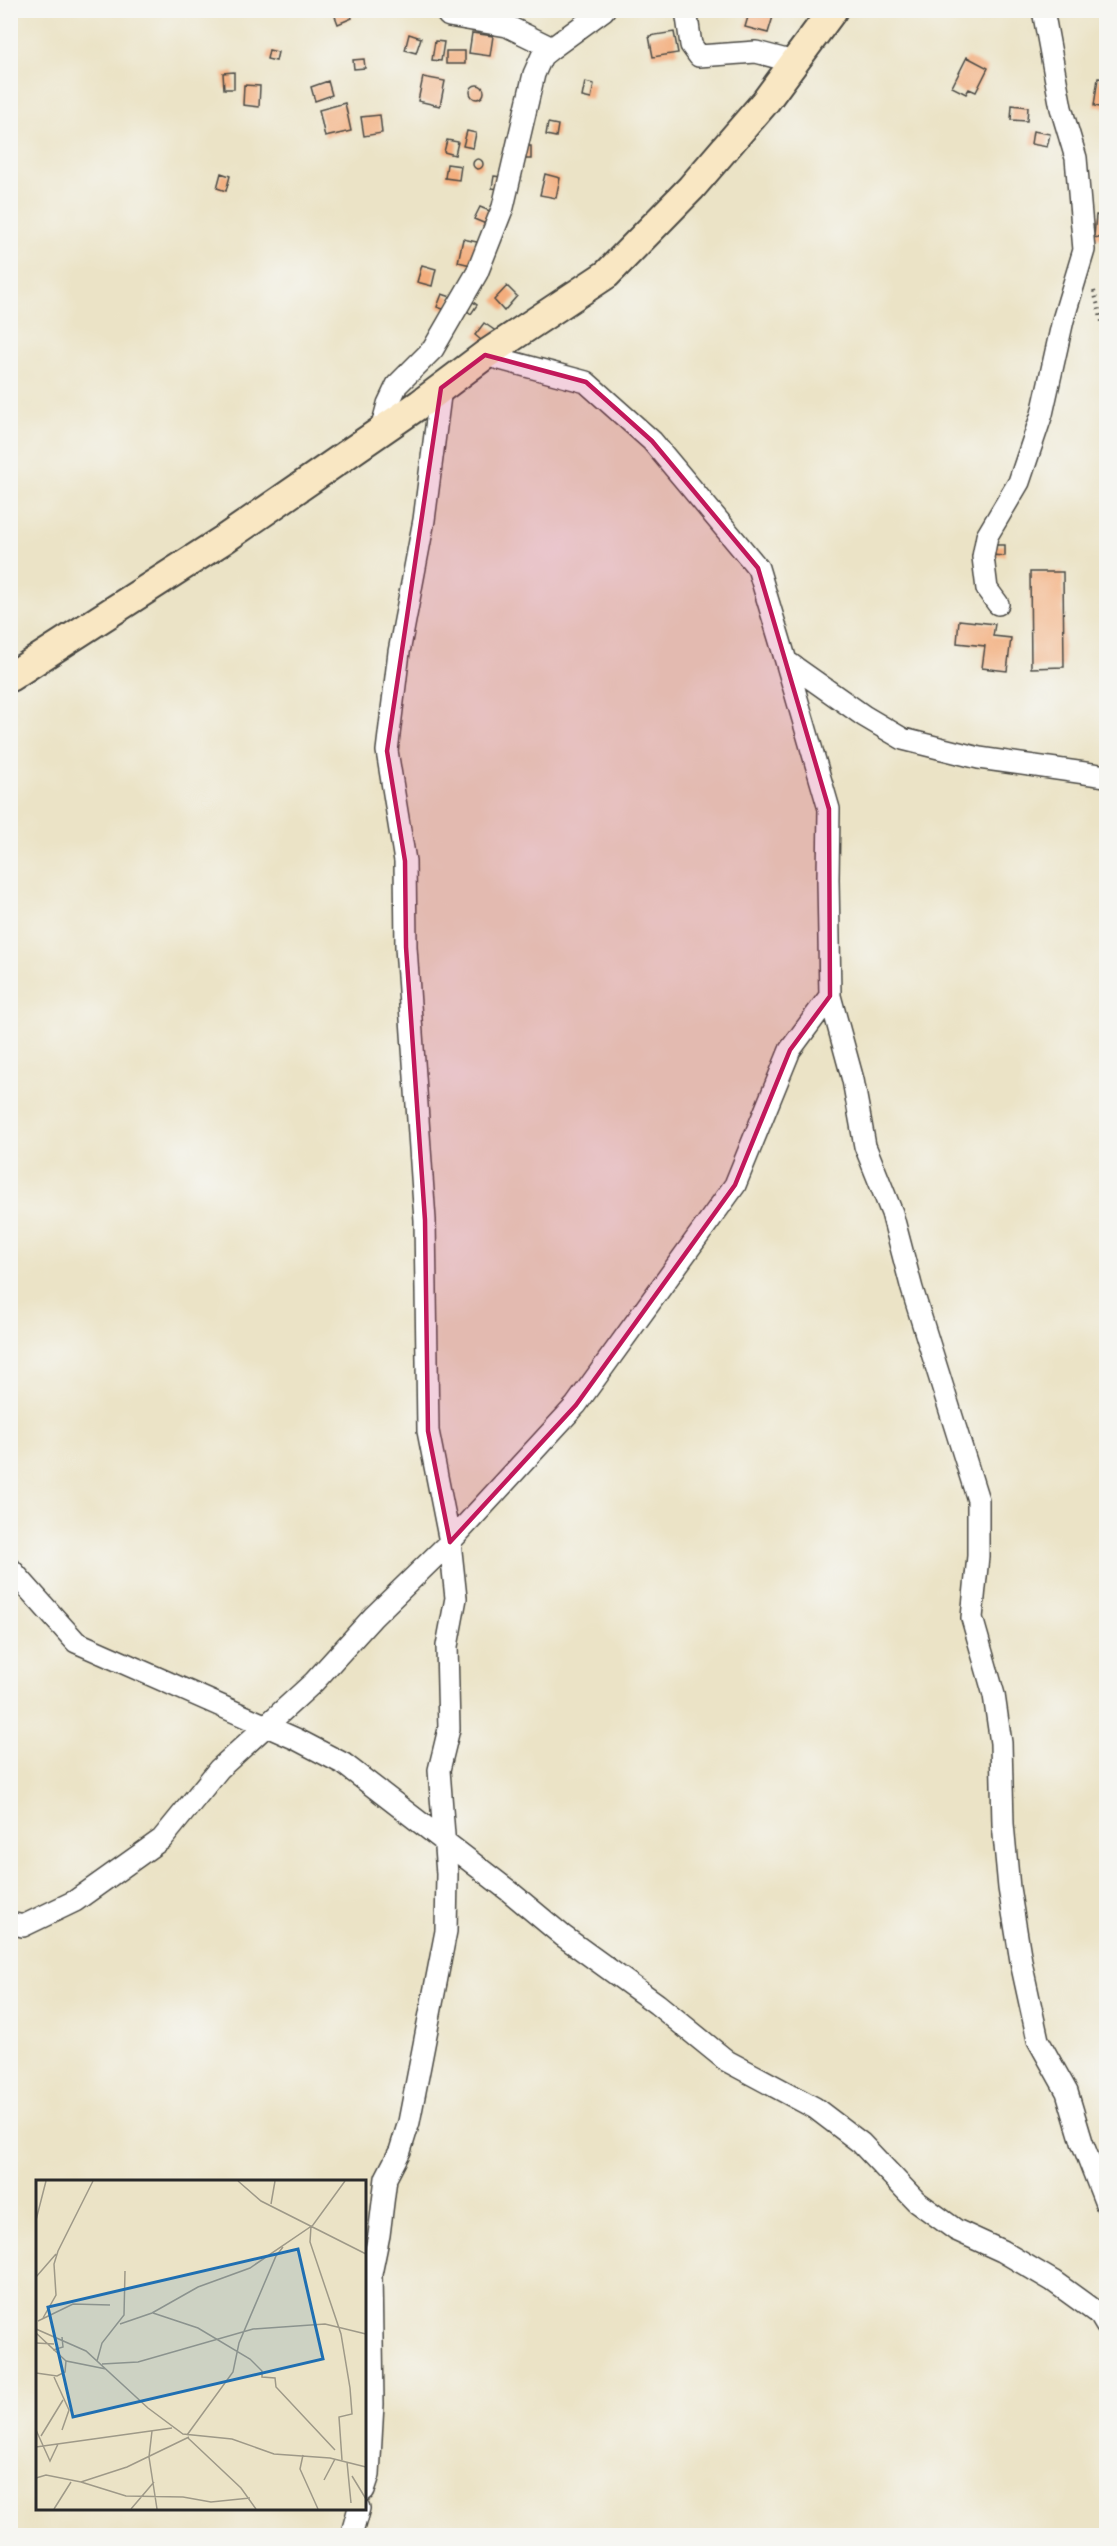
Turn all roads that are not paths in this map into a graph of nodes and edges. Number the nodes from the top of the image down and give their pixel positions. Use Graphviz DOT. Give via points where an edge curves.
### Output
graph roads {
  1 [pos="444,10"];
  2 [pos="604,10"];
  3 [pos="686,10"];
  4 [pos="833,10"];
  5 [pos="1043,10"];
  6 [pos="552,48"];
  7 [pos="794,62"];
  8 [pos="485,355"];
  9 [pos="441,387"];
  10 [pos="381,430"];
  11 [pos="998,604"];
  12 [pos="786,661"];
  13 [pos="10,677"];
  14 [pos="1107,776"];
  15 [pos="830,996"];
  16 [pos="450,1542"];
  17 [pos="10,1568"];
  18 [pos="264,1726"];
  19 [pos="443,1840"];
  20 [pos="10,1923"];
  21 [pos="1107,2204"];
  22 [pos="1107,2325"];
  23 [pos="366,2484"];
  24 [pos="358,2510"];
  25 [pos="351,2535"];
  1 -- 6 [label="street" via="449,16 507,26"];
  2 -- 6 [label="street"];
  3 -- 7 [label="street" via="691,45 699,57 756,52"];
  4 -- 7 [label="street"];
  5 -- 11 [label="street" via="1061,108 1076,158 1084,250 1042,414 1019,482 987,536 983,558 987,589"];
  6 -- 10 [label="street" via="542,56 534,74 503,207 477,273 432,349 397,385"];
  7 -- 8 [label="street" via="691,188 607,274"];
  8 -- 9 [label="street"];
  8 -- 12 [label="street" via="586,382 652,441 758,568"];
  9 -- 10 [label="street"];
  9 -- 16 [label="street" via="387,751 405,861 406,947 425,1220 428,1431"];
  10 -- 13 [label="street" via="223,540"];
  12 -- 14 [label="street" via="903,739 979,758"];
  12 -- 15 [label="street" via="830,809"];
  15 -- 16 [label="street" via="790,1050 735,1185 576,1405"];
  15 -- 21 [label="street" via="853,1080 865,1146 892,1213 978,1500 972,1618 994,1695 1009,1888 1022,1967 1038,2040 1067,2092"];
  16 -- 18 [label="street" via="314,1682"];
  16 -- 19 [label="street" via="456,1598 447,1646 449,1729 439,1770"];
  17 -- 18 [label="street" via="76,1642"];
  18 -- 19 [label="street" via="344,1764"];
  18 -- 20 [label="street" via="219,1769 162,1839 75,1901 23,1926"];
  19 -- 22 [label="street" via="727,2061 815,2108 861,2143 916,2201 956,2230 1053,2281 1100,2315"];
  19 -- 23 [label="street" via="446,1931 409,2122 386,2178 370,2274 373,2404"];
  24 -- 25 [label="street"];
}
